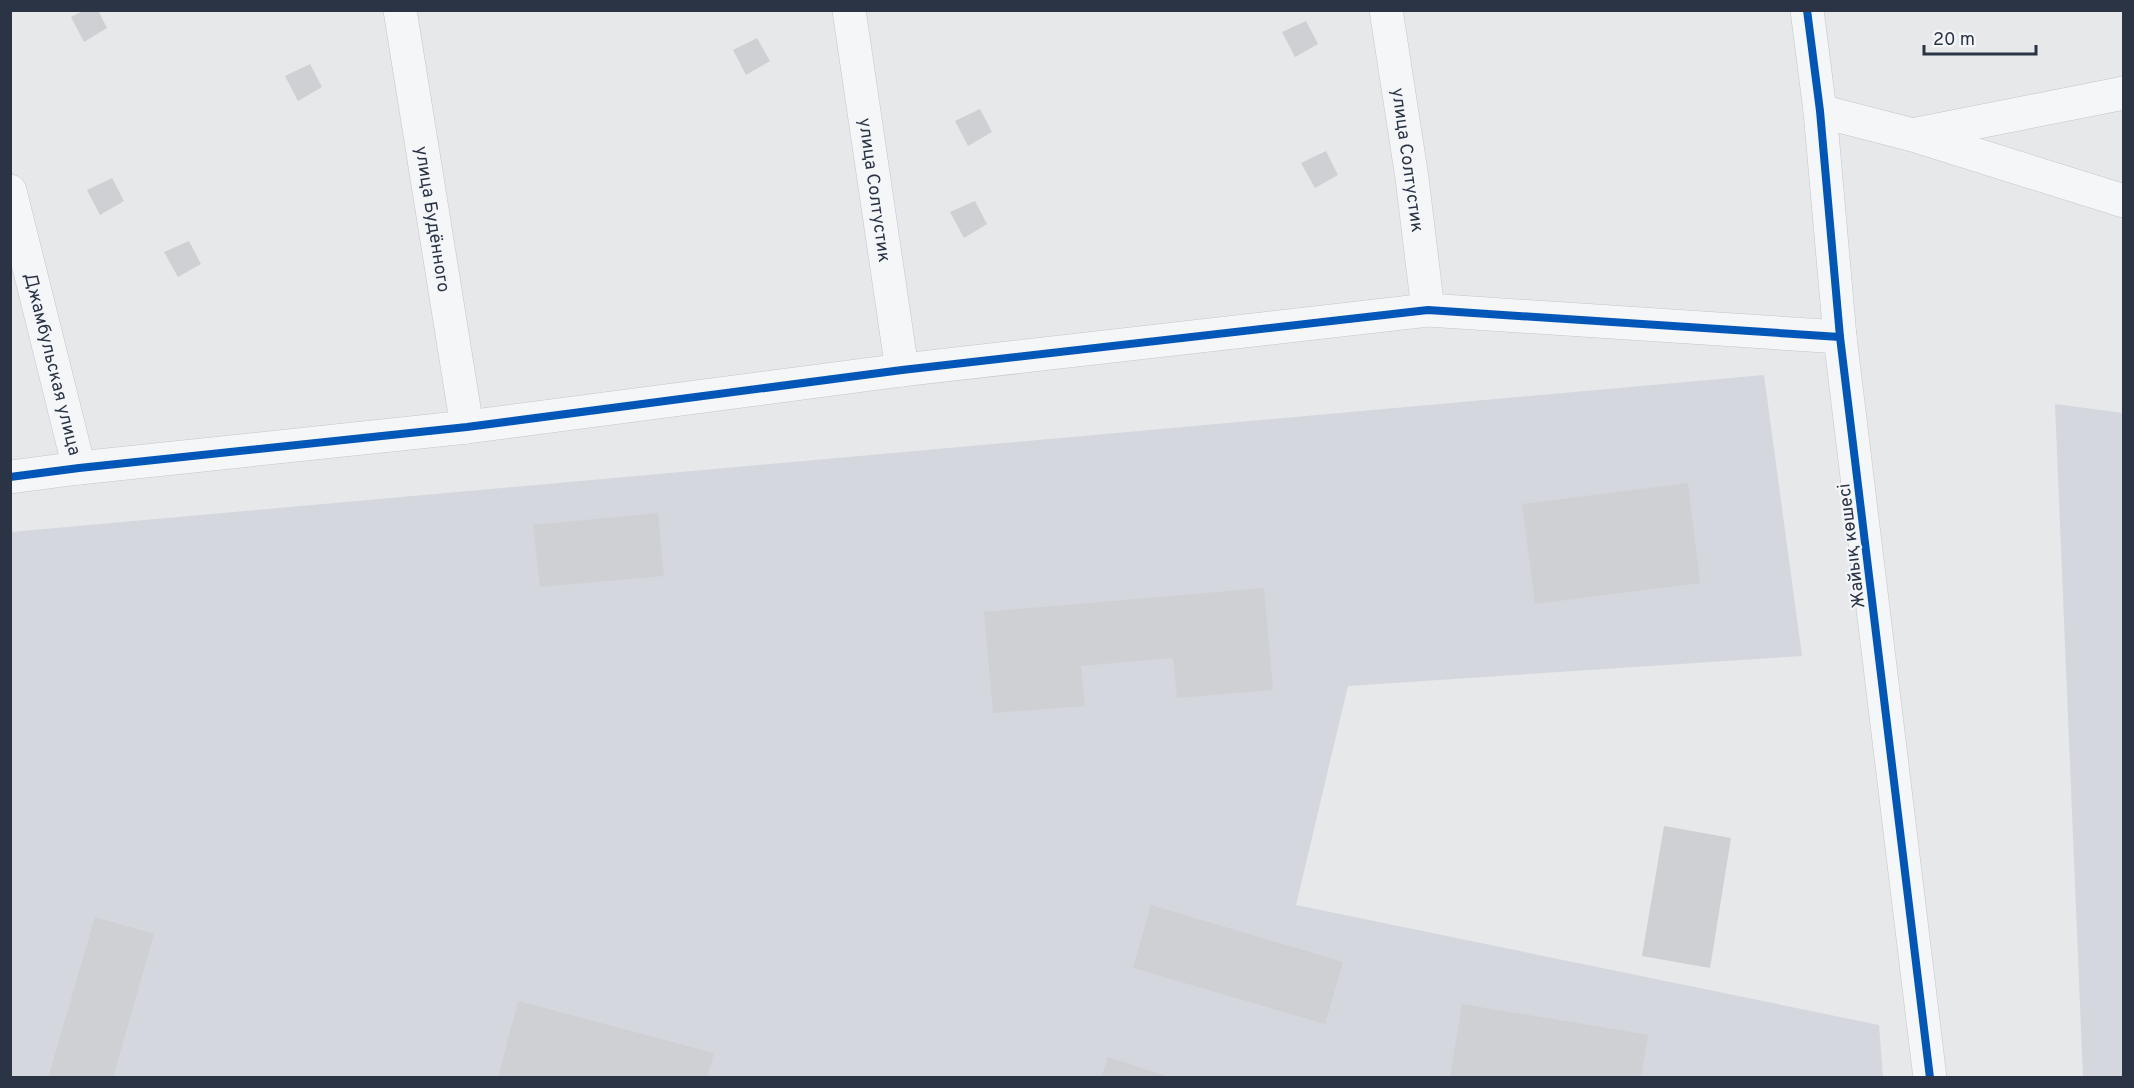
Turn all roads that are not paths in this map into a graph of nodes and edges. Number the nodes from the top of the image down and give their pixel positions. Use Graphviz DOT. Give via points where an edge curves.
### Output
graph roads {
  1 [pos="400,10"];
  2 [pos="849,10"];
  3 [pos="1386,10"];
  4 [pos="1807,10"];
  5 [pos="2124,93"];
  6 [pos="1820,111"];
  7 [pos="1913,135"];
  8 [pos="10,191"];
  9 [pos="2124,201"];
  10 [pos="1428,310"];
  11 [pos="1840,338"];
  12 [pos="902,370"];
  13 [pos="467,427"];
  14 [pos="79,468"];
  15 [pos="10,477"];
  16 [pos="1930,1077"];
  1 -- 13 [label="street, улица Будённого"];
  2 -- 12 [label="street, улица Солтустик"];
  3 -- 10 [label="street, улица Солтустик"];
  4 -- 6 [label="street, Жайық көшесі"];
  5 -- 7 [label="street"];
  6 -- 7 [label="street"];
  6 -- 11 [label="street, Жайық көшесі"];
  7 -- 9 [label="street"];
  8 -- 14 [label="street, Джамбульская улица"];
  10 -- 11 [label="street"];
  10 -- 12 [label="street"];
  11 -- 16 [label="street, Жайық көшесі"];
  12 -- 13 [label="street"];
  13 -- 14 [label="street"];
  14 -- 15 [label="street"];
}
